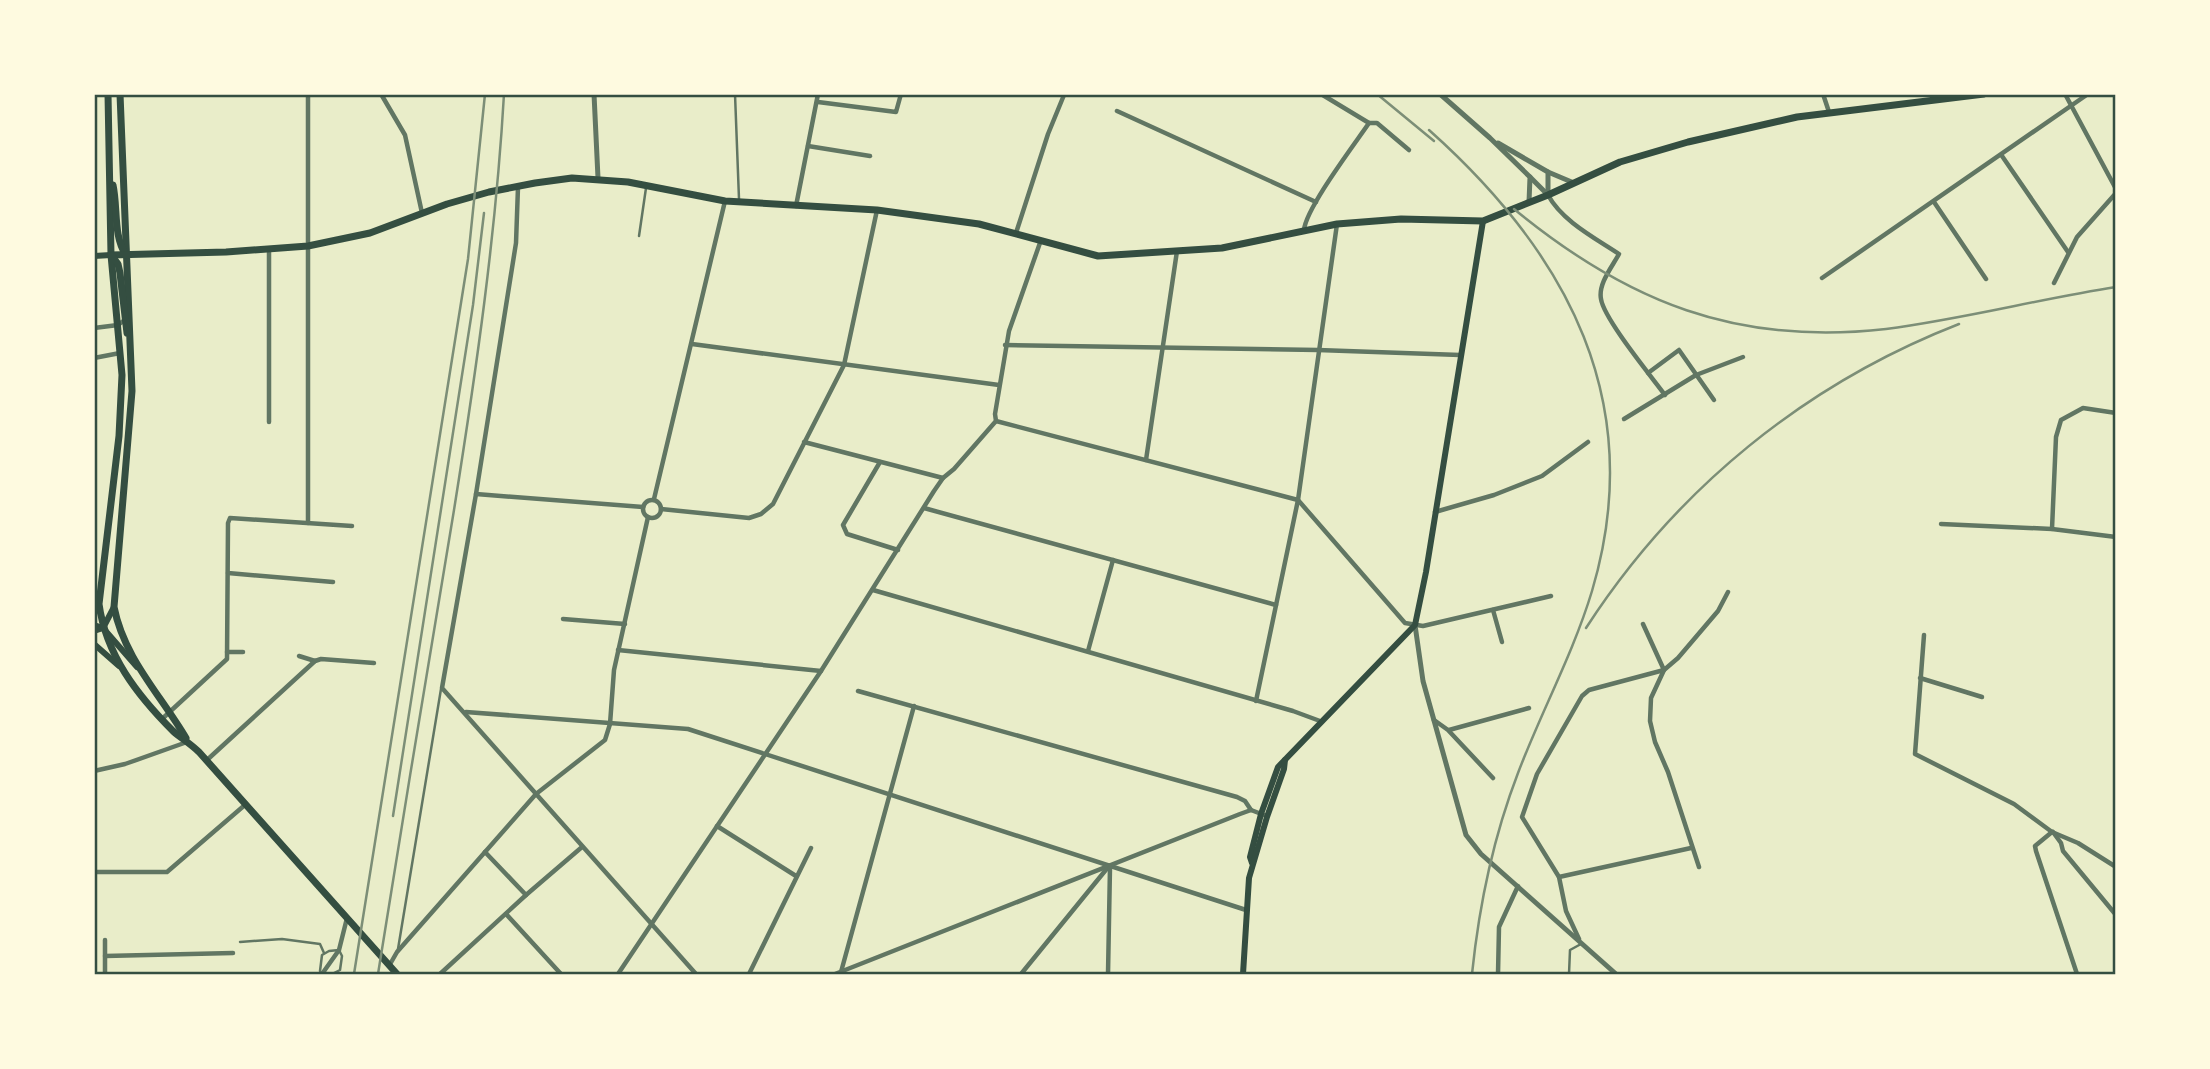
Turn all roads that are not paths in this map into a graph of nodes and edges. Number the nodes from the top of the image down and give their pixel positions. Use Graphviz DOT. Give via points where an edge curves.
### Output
graph roads {
  1 [pos="108,94"];
  2 [pos="120,94"];
  3 [pos="307,94"];
  4 [pos="381,94"];
  5 [pos="594,94"];
  6 [pos="735,94"];
  7 [pos="818,94"];
  8 [pos="901,94"];
  9 [pos="1321,94"];
  10 [pos="1440,94"];
  11 [pos="1822,94"];
  12 [pos="1984,94"];
  13 [pos="2064,94"];
  14 [pos="2088,94"];
  15 [pos="1063,95"];
  16 [pos="818,102"];
  17 [pos="2071,106"];
  18 [pos="1117,111"];
  19 [pos="1829,112"];
  20 [pos="1369,123"];
  21 [pos="1490,138"];
  22 [pos="808,146"];
  23 [pos="1409,150"];
  24 [pos="870,156"];
  25 [pos="2002,156"];
  26 [pos="110,166"];
  27 [pos="1548,172"];
  28 [pos="1530,177"];
  29 [pos="598,178"];
  30 [pos="1574,183"];
  31 [pos="646,185"];
  32 [pos="518,186"];
  33 [pos="2116,191"];
  34 [pos="1548,195"];
  35 [pos="725,201"];
  36 [pos="739,202"];
  37 [pos="1316,202"];
  38 [pos="1529,202"];
  39 [pos="1934,202"];
  40 [pos="796,206"];
  41 [pos="877,209"];
  42 [pos="422,214"];
  43 [pos="1483,220"];
  44 [pos="1337,224"];
  45 [pos="1304,230"];
  46 [pos="1016,233"];
  47 [pos="639,236"];
  48 [pos="1041,240"];
  49 [pos="308,246"];
  50 [pos="269,250"];
  51 [pos="1177,251"];
  52 [pos="2068,252"];
  53 [pos="111,255"];
  54 [pos="126,255"];
  55 [pos="94,256"];
  56 [pos="141,256"];
  57 [pos="127,273"];
  58 [pos="1822,278"];
  59 [pos="1986,279"];
  60 [pos="2054,283"];
  61 [pos="124,320"];
  62 [pos="94,328"];
  63 [pos="692,344"];
  64 [pos="1005,345"];
  65 [pos="1163,348"];
  66 [pos="1318,350"];
  67 [pos="120,353"];
  68 [pos="1460,355"];
  69 [pos="1743,357"];
  70 [pos="94,358"];
  71 [pos="844,365"];
  72 [pos="1648,373"];
  73 [pos="1696,374"];
  74 [pos="999,385"];
  75 [pos="1665,395"];
  76 [pos="1714,400"];
  77 [pos="2116,413"];
  78 [pos="1624,419"];
  79 [pos="996,421"];
  80 [pos="269,422"];
  81 [pos="804,442"];
  82 [pos="1588,442"];
  83 [pos="1146,460"];
  84 [pos="880,462"];
  85 [pos="943,478"];
  86 [pos="476,494"];
  87 [pos="654,499"];
  88 [pos="1297,500"];
  89 [pos="643,507"];
  90 [pos="924,508"];
  91 [pos="661,509"];
  92 [pos="1435,512"];
  93 [pos="648,517"];
  94 [pos="309,523"];
  95 [pos="1941,524"];
  96 [pos="352,526"];
  97 [pos="2052,529"];
  98 [pos="2116,537"];
  99 [pos="898,550"];
  100 [pos="1113,560"];
  101 [pos="228,573"];
  102 [pos="333,582"];
  103 [pos="873,590"];
  104 [pos="1728,592"];
  105 [pos="1551,596"];
  106 [pos="99,604"];
  107 [pos="1276,605"];
  108 [pos="114,607"];
  109 [pos="1493,610"];
  110 [pos="94,615"];
  111 [pos="564,619"];
  112 [pos="625,624"];
  113 [pos="1643,624"];
  114 [pos="94,625"];
  115 [pos="1415,625"];
  116 [pos="103,628"];
  117 [pos="94,631"];
  118 [pos="1924,635"];
  119 [pos="1502,642"];
  120 [pos="94,644"];
  121 [pos="618,650"];
  122 [pos="1088,651"];
  123 [pos="227,652"];
  124 [pos="243,652"];
  125 [pos="299,656"];
  126 [pos="315,661"];
  127 [pos="374,663"];
  128 [pos="121,668"];
  129 [pos="1664,670"];
  130 [pos="141,671"];
  131 [pos="821,671"];
  132 [pos="1920,678"];
  133 [pos="442,688"];
  134 [pos="858,691"];
  135 [pos="1982,697"];
  136 [pos="1256,701"];
  137 [pos="914,706"];
  138 [pos="1529,708"];
  139 [pos="465,712"];
  140 [pos="165,716"];
  141 [pos="1433,720"];
  142 [pos="1320,721"];
  143 [pos="610,724"];
  144 [pos="1448,730"];
  145 [pos="188,742"];
  146 [pos="765,753"];
  147 [pos="206,761"];
  148 [pos="94,771"];
  149 [pos="1493,778"];
  150 [pos="536,794"];
  151 [pos="889,794"];
  152 [pos="246,804"];
  153 [pos="1251,810"];
  154 [pos="1264,815"];
  155 [pos="717,827"];
  156 [pos="2052,832"];
  157 [pos="582,847"];
  158 [pos="811,848"];
  159 [pos="1692,848"];
  160 [pos="485,852"];
  161 [pos="1110,866"];
  162 [pos="1699,867"];
  163 [pos="2116,867"];
  164 [pos="94,872"];
  165 [pos="797,876"];
  166 [pos="1559,877"];
  167 [pos="1518,886"];
  168 [pos="526,895"];
  169 [pos="1246,910"];
  170 [pos="506,914"];
  171 [pos="2116,915"];
  172 [pos="347,918"];
  173 [pos="652,926"];
  174 [pos="105,940"];
  175 [pos="240,942"];
  176 [pos="1581,944"];
  177 [pos="339,950"];
  178 [pos="397,952"];
  179 [pos="233,953"];
  180 [pos="324,953"];
  181 [pos="105,956"];
  182 [pos="389,966"];
  183 [pos="322,974"];
  184 [pos="839,974"];
  185 [pos="105,975"];
  186 [pos="330,975"];
  187 [pos="397,975"];
  188 [pos="440,975"];
  189 [pos="561,975"];
  190 [pos="618,975"];
  191 [pos="696,975"];
  192 [pos="749,975"];
  193 [pos="849,975"];
  194 [pos="1021,975"];
  195 [pos="1108,975"];
  196 [pos="1242,975"];
  197 [pos="1498,975"];
  198 [pos="1569,975"];
  199 [pos="1616,975"];
  200 [pos="2077,975"];
  1 -- 26 [label="main road"];
  2 -- 54 [label="main road"];
  3 -- 49 [label="street"];
  4 -- 42 [label="street" via="405,135"];
  5 -- 29 [label="street"];
  6 -- 36 [label="lane"];
  7 -- 16 [label="street"];
  8 -- 16 [label="street" via="896,112"];
  9 -- 20 [label="street"];
  10 -- 21 [label="street"];
  11 -- 19 [label="street"];
  12 -- 19 [label="main road"];
  13 -- 17 [label="street"];
  14 -- 17 [label="street"];
  15 -- 46 [label="street"];
  16 -- 22 [label="street"];
  17 -- 25 [label="street"];
  17 -- 33 [label="street"];
  18 -- 37 [label="street"];
  19 -- 30 [label="main road" via="1688,142 1620,162"];
  20 -- 23 [label="street" via="1377,123"];
  20 -- 37 [label="street"];
  21 -- 27 [label="street"];
  21 -- 28 [label="street"];
  22 -- 24 [label="street"];
  22 -- 40 [label="street"];
  25 -- 39 [label="street"];
  25 -- 52 [label="street"];
  26 -- 53 [label="main road"];
  26 -- 54 [label="main road" via="118,243"];
  27 -- 30 [label="street"];
  27 -- 34 [label="street"];
  28 -- 34 [label="street"];
  28 -- 38 [label="street"];
  29 -- 31 [label="main road"];
  29 -- 32 [label="main road"];
  30 -- 34 [label="main road"];
  31 -- 35 [label="main road"];
  31 -- 47 [label="lane"];
  32 -- 42 [label="main road"];
  32 -- 86 [label="street" via="516,243"];
  33 -- 52 [label="street"];
  34 -- 38 [label="main road"];
  34 -- 72 [label="street" via="1576,225 1619,254 1602,284 1601,299"];
  35 -- 36 [label="main road"];
  35 -- 63 [label="street"];
  36 -- 40 [label="main road"];
  37 -- 45 [label="street"];
  38 -- 43 [label="main road"];
  39 -- 58 [label="street"];
  39 -- 59 [label="street"];
  40 -- 41 [label="main road"];
  41 -- 46 [label="main road"];
  41 -- 71 [label="street"];
  42 -- 49 [label="main road" via="362,236"];
  43 -- 44 [label="main road"];
  43 -- 68 [label="main road"];
  44 -- 45 [label="main road"];
  44 -- 66 [label="street"];
  45 -- 51 [label="main road" via="1222,248"];
  46 -- 48 [label="main road"];
  48 -- 51 [label="main road" via="1098,256"];
  48 -- 64 [label="street"];
  49 -- 50 [label="main road"];
  49 -- 94 [label="street"];
  50 -- 56 [label="main road"];
  50 -- 80 [label="street"];
  51 -- 65 [label="street"];
  52 -- 60 [label="street"];
  53 -- 54 [label="main road"];
  53 -- 55 [label="main road"];
  53 -- 61 [label="main road"];
  54 -- 56 [label="main road"];
  54 -- 57 [label="main road"];
  56 -- 57 [label="main road"];
  57 -- 61 [label="main road"];
  61 -- 62 [label="street"];
  61 -- 67 [label="main road"];
  61 -- 108 [label="main road" via="131,343 132,413"];
  63 -- 71 [label="street"];
  63 -- 87 [label="street"];
  64 -- 65 [label="street"];
  64 -- 74 [label="street"];
  65 -- 66 [label="street"];
  65 -- 83 [label="street"];
  66 -- 68 [label="street"];
  66 -- 88 [label="street"];
  67 -- 70 [label="street"];
  67 -- 106 [label="main road" via="119,436"];
  68 -- 92 [label="main road"];
  69 -- 73 [label="street"];
  71 -- 74 [label="street"];
  71 -- 81 [label="street"];
  72 -- 73 [label="street" via="1679,350"];
  72 -- 75 [label="street"];
  73 -- 75 [label="street"];
  73 -- 76 [label="street"];
  74 -- 79 [label="street"];
  75 -- 78 [label="street"];
  77 -- 97 [label="street" via="2084,408 2061,420 2056,437"];
  79 -- 83 [label="street"];
  79 -- 85 [label="street"];
  81 -- 84 [label="street"];
  81 -- 91 [label="street" via="773,504 761,514 749,518"];
  82 -- 92 [label="street" via="1542,475"];
  83 -- 88 [label="street"];
  84 -- 85 [label="street"];
  84 -- 99 [label="street" via="843,525 847,534"];
  85 -- 90 [label="street"];
  86 -- 89 [label="street"];
  86 -- 133 [label="street"];
  87 -- 89 [label="street"];
  87 -- 91 [label="street"];
  88 -- 107 [label="street"];
  88 -- 115 [label="street" via="1405,623"];
  89 -- 93 [label="street"];
  90 -- 99 [label="street"];
  90 -- 100 [label="street"];
  91 -- 93 [label="street" via="657,517"];
  92 -- 115 [label="main road"];
  93 -- 112 [label="street"];
  94 -- 96 [label="street"];
  94 -- 101 [label="street" via="230,518"];
  95 -- 97 [label="street"];
  97 -- 98 [label="street"];
  99 -- 103 [label="street"];
  100 -- 107 [label="street"];
  100 -- 122 [label="street"];
  101 -- 102 [label="street"];
  101 -- 123 [label="street"];
  103 -- 122 [label="street"];
  103 -- 131 [label="street"];
  104 -- 129 [label="street" via="1718,611"];
  105 -- 109 [label="street"];
  106 -- 110 [label="main road"];
  106 -- 116 [label="main road"];
  107 -- 136 [label="street"];
  108 -- 116 [label="main road"];
  108 -- 130 [label="main road" via="121,635"];
  109 -- 115 [label="street"];
  109 -- 119 [label="street"];
  111 -- 112 [label="street"];
  112 -- 121 [label="street"];
  113 -- 129 [label="street"];
  114 -- 116 [label="main road"];
  115 -- 141 [label="street"];
  115 -- 142 [label="main road"];
  116 -- 117 [label="main road"];
  116 -- 128 [label="main road"];
  116 -- 130 [label="main road"];
  118 -- 132 [label="street"];
  120 -- 128 [label="main road"];
  121 -- 131 [label="street"];
  121 -- 143 [label="street"];
  122 -- 136 [label="street"];
  123 -- 124 [label="street"];
  123 -- 140 [label="street" via="224,663"];
  125 -- 126 [label="street"];
  126 -- 127 [label="street"];
  126 -- 147 [label="street"];
  128 -- 140 [label="main road"];
  129 -- 159 [label="street" via="1651,698 1650,721"];
  129 -- 166 [label="street" via="1582,696 1537,774 1522,817"];
  130 -- 140 [label="main road"];
  131 -- 146 [label="street"];
  132 -- 135 [label="street"];
  132 -- 156 [label="street" via="1914,754 2014,804"];
  133 -- 139 [label="street"];
  133 -- 178 [label="lane"];
  134 -- 137 [label="street"];
  136 -- 142 [label="street"];
  137 -- 151 [label="street"];
  137 -- 153 [label="street" via="1237,797"];
  138 -- 144 [label="street"];
  139 -- 143 [label="street"];
  139 -- 150 [label="street"];
  140 -- 145 [label="main road"];
  141 -- 144 [label="street"];
  141 -- 167 [label="street" via="1466,835"];
  142 -- 154 [label="main road" via="1278,767"];
  143 -- 146 [label="street" via="688,729"];
  143 -- 150 [label="street" via="605,740"];
  144 -- 149 [label="street"];
  145 -- 147 [label="main road"];
  145 -- 148 [label="street"];
  146 -- 151 [label="street"];
  146 -- 155 [label="street"];
  147 -- 152 [label="main road"];
  150 -- 157 [label="street"];
  150 -- 160 [label="street"];
  151 -- 161 [label="street"];
  151 -- 184 [label="street"];
  152 -- 164 [label="street" via="167,872"];
  152 -- 172 [label="main road"];
  153 -- 154 [label="street"];
  153 -- 161 [label="street"];
  154 -- 169 [label="main road"];
  155 -- 165 [label="street"];
  155 -- 173 [label="street"];
  156 -- 163 [label="street"];
  156 -- 171 [label="street"];
  156 -- 200 [label="street" via="2035,846"];
  157 -- 168 [label="street"];
  157 -- 173 [label="street"];
  158 -- 165 [label="street"];
  159 -- 162 [label="street"];
  159 -- 166 [label="street"];
  160 -- 168 [label="street"];
  160 -- 178 [label="street"];
  161 -- 169 [label="street"];
  161 -- 184 [label="street"];
  161 -- 194 [label="street"];
  161 -- 195 [label="street"];
  165 -- 192 [label="street"];
  166 -- 176 [label="street" via="1566,911"];
  167 -- 176 [label="street"];
  167 -- 197 [label="street" via="1499,927"];
  168 -- 170 [label="street"];
  169 -- 196 [label="main road"];
  170 -- 188 [label="street"];
  170 -- 189 [label="street"];
  172 -- 177 [label="street"];
  172 -- 182 [label="main road"];
  173 -- 190 [label="street"];
  173 -- 191 [label="street"];
  174 -- 181 [label="street"];
  175 -- 180 [label="lane" via="282,939 320,944"];
  176 -- 198 [label="lane" via="1570,950"];
  176 -- 199 [label="street"];
  177 -- 180 [label="lane"];
  177 -- 183 [label="street"];
  177 -- 186 [label="lane" via="340,970"];
  178 -- 182 [label="street"];
  179 -- 181 [label="street"];
  180 -- 183 [label="lane"];
  181 -- 185 [label="street"];
  182 -- 187 [label="main road"];
  183 -- 186 [label="lane"];
  184 -- 193 [label="street"];
}
